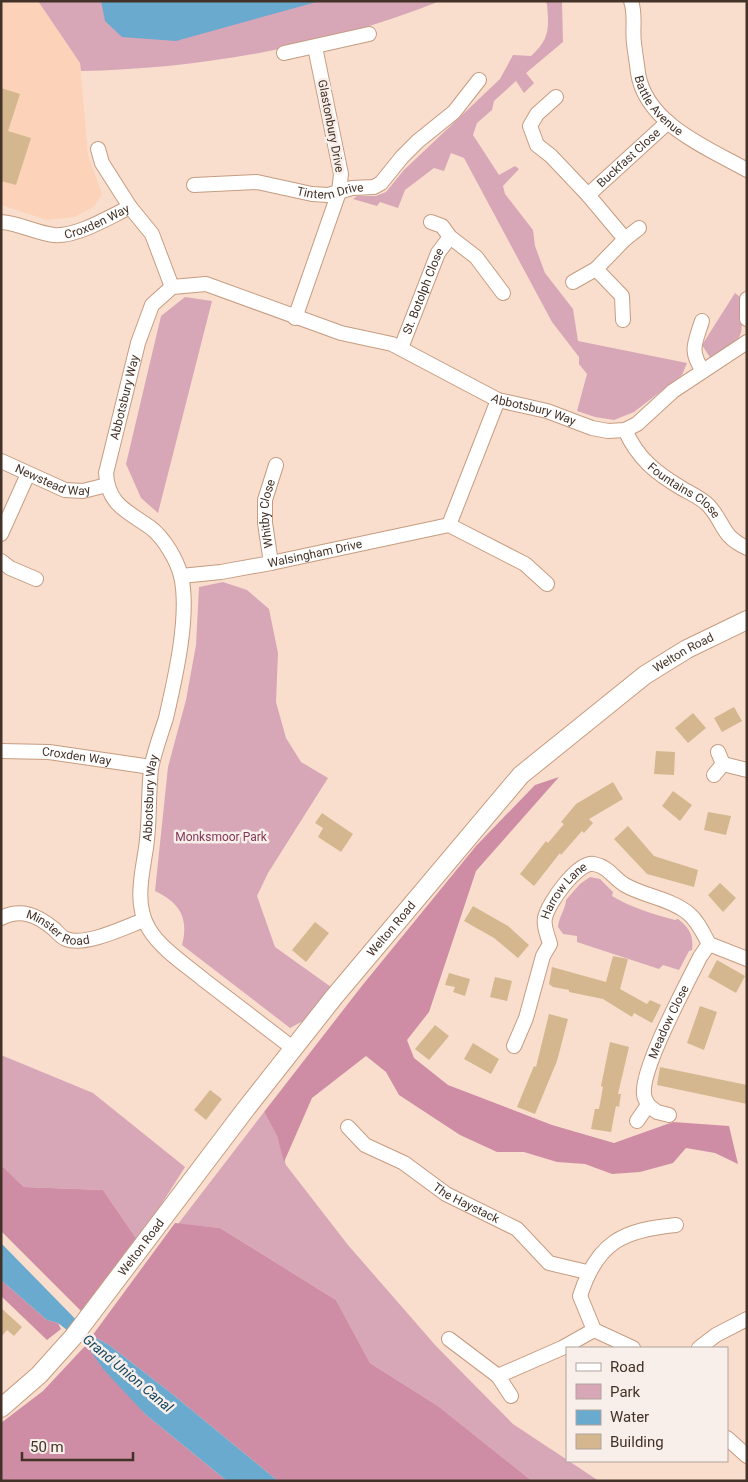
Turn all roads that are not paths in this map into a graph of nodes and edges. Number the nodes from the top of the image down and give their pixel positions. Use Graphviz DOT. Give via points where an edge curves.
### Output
graph roads {
  1 [pos="631,1"];
  2 [pos="369,34"];
  3 [pos="315,47"];
  4 [pos="284,53"];
  5 [pos="479,80"];
  6 [pos="556,97"];
  7 [pos="668,122"];
  8 [pos="98,149"];
  9 [pos="747,170"];
  10 [pos="194,184"];
  11 [pos="339,192"];
  12 [pos="588,195"];
  13 [pos="130,206"];
  14 [pos="1,222"];
  15 [pos="431,222"];
  16 [pos="639,228"];
  17 [pos="450,237"];
  18 [pos="625,239"];
  19 [pos="596,269"];
  20 [pos="573,282"];
  21 [pos="172,287"];
  22 [pos="502,293"];
  23 [pos="747,299"];
  24 [pos="295,318"];
  25 [pos="747,319"];
  26 [pos="623,320"];
  27 [pos="702,321"];
  28 [pos="747,342"];
  29 [pos="401,348"];
  30 [pos="704,371"];
  31 [pos="498,400"];
  32 [pos="625,430"];
  33 [pos="1,461"];
  34 [pos="276,465"];
  35 [pos="28,474"];
  36 [pos="107,485"];
  37 [pos="449,525"];
  38 [pos="1,534"];
  39 [pos="747,548"];
  40 [pos="1,561"];
  41 [pos="271,563"];
  42 [pos="181,576"];
  43 [pos="36,579"];
  44 [pos="547,584"];
  45 [pos="747,620"];
  46 [pos="1,751"];
  47 [pos="718,764"];
  48 [pos="151,767"];
  49 [pos="747,770"];
  50 [pos="2,917"];
  51 [pos="144,920"];
  52 [pos="709,944"];
  53 [pos="747,958"];
  54 [pos="514,1046"];
  55 [pos="294,1049"];
  56 [pos="648,1105"];
  57 [pos="669,1115"];
  58 [pos="637,1122"];
  59 [pos="348,1127"];
  60 [pos="676,1225"];
  61 [pos="587,1272"];
  62 [pos="747,1319"];
  63 [pos="594,1330"];
  64 [pos="449,1339"];
  65 [pos="630,1347"];
  66 [pos="700,1347"];
  67 [pos="498,1376"];
  68 [pos="511,1396"];
  69 [pos="1,1408"];
  70 [pos="728,1439"];
  71 [pos="747,1456"];
  1 -- 7 [label="street, Battle Avenue" via="640,80 652,104"];
  2 -- 3 [label="street"];
  3 -- 4 [label="street"];
  3 -- 11 [label="street, Glastonbury Drive" via="341,174"];
  5 -- 11 [label="street, Tintern Drive" via="454,112 408,152 381,183"];
  6 -- 12 [label="street, Buckfast Close" via="537,114 530,126 537,145"];
  7 -- 9 [label="street, Battle Avenue"];
  7 -- 12 [label="street, Buckfast Close"];
  8 -- 13 [label="street" via="102,163"];
  10 -- 11 [label="street, Tintern Drive" via="257,182 312,194"];
  11 -- 24 [label="street, Glastonbury Drive"];
  12 -- 18 [label="street, Buckfast Close"];
  13 -- 14 [label="street, Croxden Way" via="85,228 55,235"];
  13 -- 21 [label="street, Croxden Way" via="152,234"];
  15 -- 17 [label="street, St. Botolph Close" via="442,226"];
  16 -- 18 [label="street"];
  17 -- 22 [label="street, St. Botolph Close" via="476,257"];
  17 -- 29 [label="street, St. Botolph Close" via="438,253"];
  18 -- 19 [label="street"];
  19 -- 20 [label="street"];
  19 -- 26 [label="street" via="622,296"];
  21 -- 24 [label="street, Abbotsbury Way" via="206,284"];
  21 -- 36 [label="street, Abbotsbury Way" via="152,304 138,343 108,461"];
  23 -- 25 [label="street"];
  24 -- 29 [label="street, Abbotsbury Way"];
  27 -- 30 [label="street" via="693,347 696,360"];
  28 -- 30 [label="street"];
  29 -- 31 [label="street, Abbotsbury Way"];
  30 -- 32 [label="street"];
  31 -- 32 [label="street, Abbotsbury Way" via="547,411 592,428"];
  31 -- 37 [label="street"];
  32 -- 39 [label="street, Fountains Close" via="633,448 651,468 706,503 734,542"];
  33 -- 35 [label="street, Newstead Way"];
  34 -- 41 [label="street, Whitby Close" via="265,500"];
  35 -- 36 [label="street, Newstead Way" via="64,490 83,491"];
  35 -- 38 [label="street"];
  36 -- 42 [label="street, Abbotsbury Way" via="125,511 152,529 173,557"];
  37 -- 41 [label="street, Walsingham Drive"];
  37 -- 44 [label="street" via="526,564"];
  40 -- 43 [label="street"];
  41 -- 42 [label="street, Walsingham Drive"];
  42 -- 48 [label="street, Abbotsbury Way" via="183,612 179,655"];
  45 -- 55 [label="street, Welton Road" via="645,675 521,775 402,914"];
  46 -- 48 [label="street, Croxden Way" via="49,752"];
  47 -- 49 [label="street"];
  48 -- 51 [label="street, Abbotsbury Way" via="146,846 140,881"];
  50 -- 51 [label="street, Minster Road" via="18,912 32,914 66,939 78,940 95,938"];
  51 -- 55 [label="street" via="150,931 179,960"];
  52 -- 53 [label="street"];
  52 -- 54 [label="street, Harrow Lane" via="702,929 687,912 622,884 608,869 592,864 580,868 552,902 544,918 550,944 543,956 526,1018"];
  52 -- 56 [label="street, Meadow Close" via="660,1042 646,1081 644,1094"];
  55 -- 69 [label="street, Welton Road" via="66,1347"];
  56 -- 57 [label="street"];
  56 -- 58 [label="street"];
  59 -- 61 [label="street, The Haystack" via="365,1145 404,1163 446,1194 517,1229 548,1263"];
  60 -- 61 [label="street" via="624,1235 603,1251"];
  61 -- 63 [label="street" via="580,1296"];
  62 -- 66 [label="street"];
  63 -- 65 [label="street"];
  63 -- 67 [label="street"];
  64 -- 67 [label="street"];
  67 -- 68 [label="street"];
  70 -- 71 [label="street"];
}
